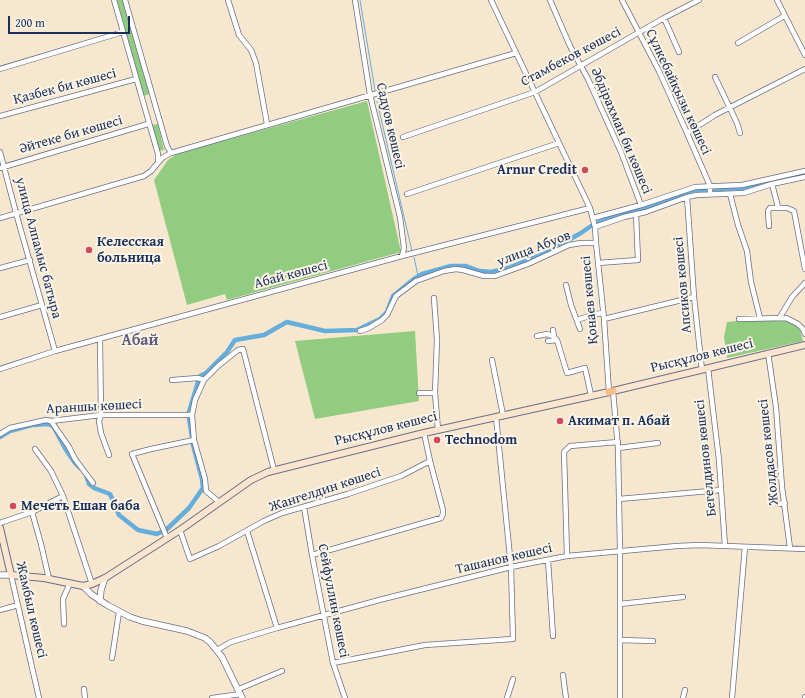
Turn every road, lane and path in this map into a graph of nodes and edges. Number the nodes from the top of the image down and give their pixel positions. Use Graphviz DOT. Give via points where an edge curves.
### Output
graph roads {
  1 [pos="114,0"];
  2 [pos="125,0"];
  3 [pos="228,0"];
  4 [pos="355,0"];
  5 [pos="491,0"];
  6 [pos="550,0"];
  7 [pos="622,0"];
  8 [pos="699,0"];
  9 [pos="777,0"];
  10 [pos="693,1"];
  11 [pos="784,16"];
  12 [pos="664,18"];
  13 [pos="123,32"];
  14 [pos="639,32"];
  15 [pos="738,43"];
  16 [pos="516,52"];
  17 [pos="679,52"];
  18 [pos="805,55"];
  19 [pos="581,66"];
  20 [pos="0,69"];
  21 [pos="805,69"];
  22 [pos="715,77"];
  23 [pos="136,79"];
  24 [pos="535,92"];
  25 [pos="370,95"];
  26 [pos="729,107"];
  27 [pos="0,116"];
  28 [pos="148,124"];
  29 [pos="267,124"];
  30 [pos="687,133"];
  31 [pos="740,133"];
  32 [pos="403,137"];
  33 [pos="560,143"];
  34 [pos="157,151"];
  35 [pos="0,152"];
  36 [pos="171,152"];
  37 [pos="166,155"];
  38 [pos="158,162"];
  39 [pos="2,167"];
  40 [pos="805,171"];
  41 [pos="805,177"];
  42 [pos="772,184"];
  43 [pos="710,186"];
  44 [pos="406,194"];
  45 [pos="710,194"];
  46 [pos="730,194"];
  47 [pos="687,197"];
  48 [pos="641,205"];
  49 [pos="778,207"];
  50 [pos="590,208"];
  51 [pos="16,213"];
  52 [pos="636,214"];
  53 [pos="0,218"];
  54 [pos="593,218"];
  55 [pos="769,226"];
  56 [pos="595,227"];
  57 [pos="596,243"];
  58 [pos="402,256"];
  59 [pos="30,260"];
  60 [pos="598,263"];
  61 [pos="0,268"];
  62 [pos="805,269"];
  63 [pos="805,284"];
  64 [pos="566,285"];
  65 [pos="694,297"];
  66 [pos="434,298"];
  67 [pos="42,305"];
  68 [pos="604,316"];
  69 [pos="0,317"];
  70 [pos="780,317"];
  71 [pos="739,318"];
  72 [pos="760,318"];
  73 [pos="577,320"];
  74 [pos="553,330"];
  75 [pos="580,330"];
  76 [pos="360,331"];
  77 [pos="805,334"];
  78 [pos="57,335"];
  79 [pos="537,336"];
  80 [pos="51,337"];
  81 [pos="555,338"];
  82 [pos="100,339"];
  83 [pos="548,341"];
  84 [pos="805,345"];
  85 [pos="55,351"];
  86 [pos="768,353"];
  87 [pos="492,360"];
  88 [pos="0,369"];
  89 [pos="705,369"];
  90 [pos="172,380"];
  91 [pos="204,380"];
  92 [pos="611,391"];
  93 [pos="419,393"];
  94 [pos="434,393"];
  95 [pos="592,395"];
  96 [pos="101,415"];
  97 [pos="192,415"];
  98 [pos="504,415"];
  99 [pos="496,417"];
  100 [pos="51,420"];
  101 [pos="438,430"];
  102 [pos="424,433"];
  103 [pos="0,434"];
  104 [pos="194,440"];
  105 [pos="618,442"];
  106 [pos="658,443"];
  107 [pos="618,448"];
  108 [pos="35,449"];
  109 [pos="109,455"];
  110 [pos="430,461"];
  111 [pos="274,470"];
  112 [pos="93,483"];
  113 [pos="722,490"];
  114 [pos="62,496"];
  115 [pos="619,498"];
  116 [pos="219,502"];
  117 [pos="785,503"];
  118 [pos="778,504"];
  119 [pos="304,507"];
  120 [pos="32,512"];
  121 [pos="0,523"];
  122 [pos="0,528"];
  123 [pos="180,530"];
  124 [pos="247,531"];
  125 [pos="167,538"];
  126 [pos="725,546"];
  127 [pos="745,547"];
  128 [pos="790,548"];
  129 [pos="805,549"];
  130 [pos="620,551"];
  131 [pos="312,555"];
  132 [pos="567,556"];
  133 [pos="548,560"];
  134 [pos="511,567"];
  135 [pos="0,575"];
  136 [pos="11,575"];
  137 [pos="105,578"];
  138 [pos="49,579"];
  139 [pos="70,583"];
  140 [pos="92,584"];
  141 [pos="83,586"];
  142 [pos="683,597"];
  143 [pos="100,601"];
  144 [pos="620,604"];
  145 [pos="18,605"];
  146 [pos="0,610"];
  147 [pos="119,612"];
  148 [pos="324,615"];
  149 [pos="64,624"];
  150 [pos="277,628"];
  151 [pos="553,636"];
  152 [pos="620,640"];
  153 [pos="653,641"];
  154 [pos="217,650"];
  155 [pos="112,658"];
  156 [pos="333,663"];
  157 [pos="282,671"];
  158 [pos="563,675"];
  159 [pos="513,679"];
  160 [pos="84,689"];
  161 [pos="685,690"];
  162 [pos="241,694"];
  163 [pos="39,698"];
  164 [pos="85,698"];
  165 [pos="212,698"];
  166 [pos="345,698"];
  167 [pos="507,698"];
  168 [pos="566,698"];
  169 [pos="620,698"];
  170 [pos="683,698"];
  171 [pos="732,698"];
  1 -- 13 [label="street"];
  2 -- 36 [label="street" via="166,146"];
  3 -- 29 [label="street" via="239,35 251,50 256,64"];
  4 -- 25 [label="street, Садуов көшесі"];
  5 -- 16 [label="street, Қонаев көшесі"];
  6 -- 19 [label="street, Әбдірахман би көшесі"];
  7 -- 14 [label="street, Сұлкебайқызы көшесі"];
  8 -- 10 [label="street, Стамбеков көшесі"];
  9 -- 11 [label="street"];
  10 -- 12 [label="street, Стамбеков көшесі"];
  11 -- 15 [label="street"];
  11 -- 18 [label="street"];
  12 -- 14 [label="street, Стамбеков көшесі"];
  12 -- 17 [label="street"];
  13 -- 20 [label="street"];
  13 -- 23 [label="street"];
  14 -- 19 [label="street, Стамбеков көшесі"];
  14 -- 30 [label="street, Сұлкебайқызы көшесі"];
  16 -- 24 [label="street, Қонаев көшесі"];
  16 -- 25 [label="street"];
  19 -- 24 [label="street, Стамбеков көшесі"];
  19 -- 48 [label="street, Әбдірахман би көшесі" via="621,152"];
  21 -- 26 [label="street"];
  22 -- 26 [label="street"];
  23 -- 27 [label="street, Қазбек би көшесі"];
  23 -- 28 [label="street"];
  24 -- 32 [label="street, Стамбеков көшесі"];
  24 -- 33 [label="street, Қонаев көшесі"];
  25 -- 29 [label="street"];
  25 -- 58 [label="street, Садуов көшесі" via="400,217 404,248"];
  26 -- 30 [label="street"];
  26 -- 31 [label="street"];
  28 -- 34 [label="street"];
  28 -- 39 [label="street, Әйтеке би көшесі"];
  29 -- 36 [label="street"];
  30 -- 43 [label="street, Сұлкебайқызы көшесі"];
  33 -- 44 [label="street"];
  33 -- 50 [label="street, Қонаев көшесі"];
  34 -- 37 [label="street"];
  34 -- 38 [label="street"];
  35 -- 39 [label="street, улица Алпамыс батыра"];
  36 -- 37 [label="street"];
  37 -- 38 [label="street"];
  38 -- 51 [label="street" via="144,176"];
  39 -- 51 [label="street, улица Алпамыс батыра"];
  40 -- 43 [label="street" via="742,185"];
  41 -- 42 [label="street"];
  42 -- 46 [label="street" via="744,193"];
  42 -- 49 [label="street"];
  43 -- 45 [label="street, Сұлкебайқызы көшесі"];
  43 -- 48 [label="street" via="695,187"];
  45 -- 46 [label="street"];
  45 -- 47 [label="street"];
  46 -- 72 [label="street" via="747,251"];
  47 -- 52 [label="street"];
  47 -- 65 [label="street, Апсиков көшесі"];
  48 -- 54 [label="street"];
  49 -- 55 [label="street" via="768,209"];
  49 -- 62 [label="street" via="794,211"];
  50 -- 54 [label="street, Қонаев көшесі"];
  50 -- 58 [label="street, Абай көшесі"];
  51 -- 53 [label="street"];
  51 -- 59 [label="street, улица Алпамыс батыра"];
  52 -- 56 [label="street"];
  52 -- 60 [label="street" via="638,260"];
  54 -- 56 [label="street, Қонаев көшесі"];
  56 -- 57 [label="street, Қонаев көшесі"];
  57 -- 60 [label="street, Қонаев көшесі"];
  57 -- 76 [label="street, улица Абуов" via="569,245 495,276 452,270 416,281 396,296 382,320"];
  58 -- 82 [label="street, Абай көшесі"];
  59 -- 61 [label="street"];
  59 -- 67 [label="street, улица Алпамыс батыра"];
  60 -- 68 [label="street, Қонаев көшесі"];
  63 -- 70 [label="street" via="792,297"];
  64 -- 73 [label="street"];
  65 -- 68 [label="street"];
  65 -- 89 [label="street, Апсиков көшесі"];
  66 -- 94 [label="street" via="437,340"];
  67 -- 69 [label="street"];
  67 -- 80 [label="street, улица Алпамыс батыра"];
  68 -- 73 [label="street" via="595,314"];
  68 -- 92 [label="street, Қонаев көшесі"];
  70 -- 72 [label="street"];
  70 -- 77 [label="street" via="798,324"];
  71 -- 72 [label="street"];
  73 -- 75 [label="street"];
  74 -- 81 [label="street"];
  78 -- 80 [label="street"];
  79 -- 81 [label="street" via="547,334"];
  80 -- 85 [label="street, улица Алпамыс батыра"];
  81 -- 83 [label="street"];
  81 -- 95 [label="street" via="567,373 585,368"];
  82 -- 85 [label="street, Абай көшесі"];
  82 -- 96 [label="street"];
  84 -- 86 [label="main road, Рысқұлов көшесі"];
  85 -- 88 [label="street, Абай көшесі"];
  86 -- 89 [label="main road, Рысқұлов көшесі"];
  86 -- 117 [label="street, Жолдасов көшесі"];
  87 -- 98 [label="street"];
  89 -- 92 [label="main road, Рысқұлов көшесі"];
  89 -- 113 [label="street, Бегелдинов көшесі" via="717,438"];
  90 -- 91 [label="street"];
  91 -- 97 [label="street" via="195,400"];
  91 -- 111 [label="street" via="234,353 243,349"];
  92 -- 95 [label="main road, Рысқұлов көшесі"];
  92 -- 105 [label="street, Қонаев көшесі"];
  93 -- 94 [label="street"];
  94 -- 101 [label="street"];
  95 -- 98 [label="main road, Рысқұлов көшесі"];
  96 -- 97 [label="street, Араншы көшесі"];
  96 -- 100 [label="street, Араншы көшесі"];
  96 -- 109 [label="street" via="100,428"];
  97 -- 104 [label="street"];
  98 -- 99 [label="main road, Рысқұлов көшесі"];
  99 -- 101 [label="main road, Рысқұлов көшесі"];
  99 -- 134 [label="street"];
  100 -- 103 [label="street, Араншы көшесі" via="10,428"];
  100 -- 112 [label="street"];
  101 -- 102 [label="main road, Рысқұлов көшесі"];
  102 -- 110 [label="street"];
  102 -- 111 [label="main road, Рысқұлов көшесі"];
  104 -- 116 [label="street" via="206,491"];
  104 -- 125 [label="street" via="132,454"];
  105 -- 107 [label="street, Қонаев көшесі"];
  105 -- 132 [label="street" via="570,446 564,452"];
  106 -- 107 [label="street"];
  107 -- 115 [label="street, Қонаев көшесі"];
  108 -- 114 [label="street" via="51,471"];
  110 -- 119 [label="street, Жангелдин көшесі" via="401,476"];
  110 -- 131 [label="street" via="443,510 442,518"];
  111 -- 116 [label="main road, Рысқұлов көшесі" via="250,480"];
  113 -- 115 [label="street"];
  113 -- 126 [label="street, Бегелдинов көшесі"];
  114 -- 120 [label="street"];
  114 -- 140 [label="street"];
  115 -- 130 [label="street, Қонаев көшесі"];
  116 -- 123 [label="main road, Рысқұлов көшесі"];
  117 -- 118 [label="street"];
  117 -- 128 [label="street, Жолдасов көшесі"];
  119 -- 124 [label="street, Жангелдин көшесі" via="282,513"];
  119 -- 131 [label="street, Сейфуллин көшесі"];
  120 -- 121 [label="street"];
  120 -- 138 [label="street"];
  122 -- 136 [label="main road, Жамбыл көшесі"];
  123 -- 124 [label="street, Жангелдин көшесі" via="190,559"];
  123 -- 125 [label="main road, Рысқұлов көшесі"];
  124 -- 150 [label="street"];
  125 -- 137 [label="main road, Рысқұлов көшесі"];
  126 -- 127 [label="street, Ташанов көшесі"];
  126 -- 130 [label="street, Ташанов көшесі" via="677,546"];
  127 -- 128 [label="street, Ташанов көшесі"];
  127 -- 171 [label="street"];
  128 -- 129 [label="street, Ташанов көшесі"];
  130 -- 132 [label="street, Ташанов көшесі"];
  130 -- 144 [label="street, Қонаев көшесі"];
  131 -- 148 [label="street, Сейфуллин көшесі"];
  132 -- 133 [label="street, Ташанов көшесі"];
  133 -- 134 [label="street, Ташанов көшесі"];
  133 -- 151 [label="street"];
  134 -- 148 [label="street, Ташанов көшесі"];
  134 -- 156 [label="street" via="512,639 425,645"];
  135 -- 136 [label="street, Рысқұлов көшесі"];
  136 -- 138 [label="main road, Рысқұлов көшесі"];
  136 -- 145 [label="street, Жамбыл көшесі"];
  137 -- 140 [label="main road, Рысқұлов көшесі"];
  137 -- 143 [label="street"];
  138 -- 139 [label="main road, Рысқұлов көшесі"];
  139 -- 141 [label="main road, Рысқұлов көшесі"];
  139 -- 149 [label="street" via="63,599"];
  140 -- 141 [label="main road, Рысқұлов көшесі"];
  141 -- 143 [label="street"];
  142 -- 144 [label="street"];
  143 -- 147 [label="street"];
  144 -- 152 [label="street, Қонаев көшесі"];
  145 -- 146 [label="street"];
  145 -- 163 [label="street, Жамбыл көшесі"];
  147 -- 154 [label="street" via="142,621 194,633 205,638"];
  147 -- 155 [label="street"];
  148 -- 150 [label="street, Ташанов көшесі"];
  148 -- 156 [label="street, Сейфуллин көшесі"];
  150 -- 154 [label="street, Ташанов көшесі" via="231,642"];
  152 -- 153 [label="street"];
  152 -- 169 [label="street, Қонаев көшесі"];
  154 -- 162 [label="street" via="227,664"];
  156 -- 166 [label="street, Сейфуллин көшесі"];
  157 -- 162 [label="street"];
  158 -- 168 [label="street"];
  159 -- 167 [label="street"];
  160 -- 164 [label="street"];
  161 -- 170 [label="street"];
  162 -- 165 [label="street"];
}
